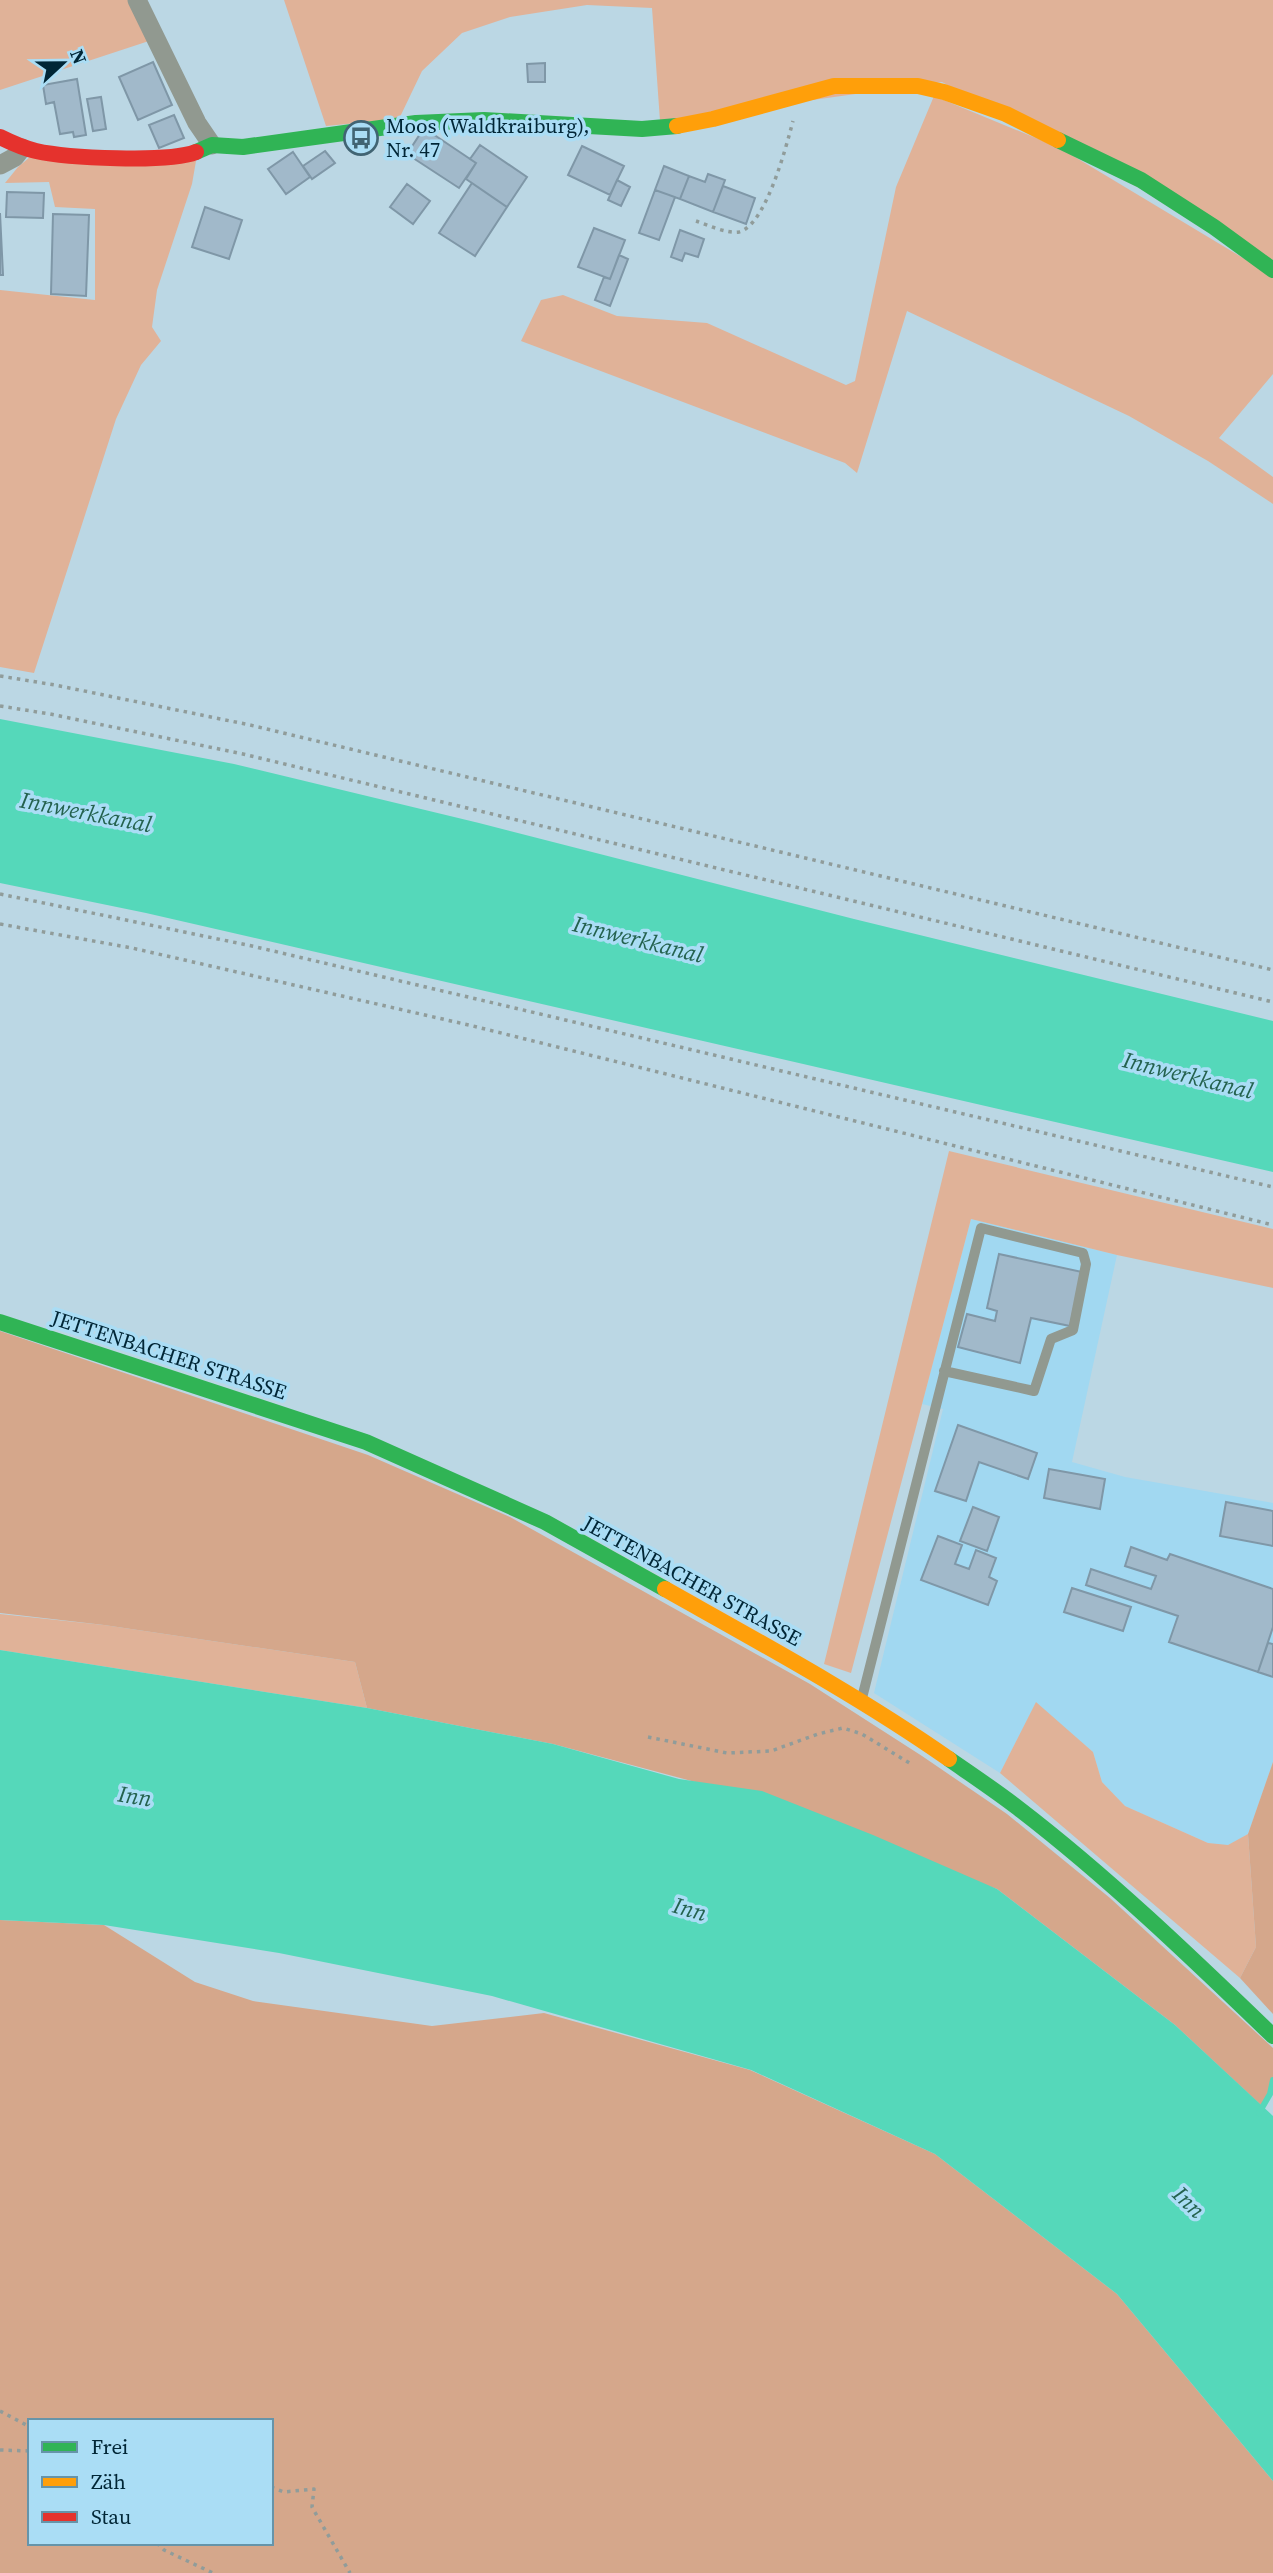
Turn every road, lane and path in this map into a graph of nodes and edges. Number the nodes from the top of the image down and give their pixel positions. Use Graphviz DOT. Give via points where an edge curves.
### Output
graph roads {
  1 [pos="137,0"];
  2 [pos="796,95"];
  3 [pos="0,137"];
  4 [pos="212,145"];
  5 [pos="22,148"];
  6 [pos="0,165"];
  7 [pos="696,221"];
  8 [pos="1273,270"];
  9 [pos="0,676"];
  10 [pos="0,706"];
  11 [pos="0,894"];
  12 [pos="0,924"];
  13 [pos="1273,970"];
  14 [pos="1273,1002"];
  15 [pos="1273,1187"];
  16 [pos="1273,1224"];
  17 [pos="0,1322"];
  18 [pos="944,1371"];
  19 [pos="861,1702"];
  20 [pos="648,1737"];
  21 [pos="913,1765"];
  22 [pos="1273,2036"];
  23 [pos="0,2411"];
  24 [pos="28,2426"];
  25 [pos="0,2451"];
  26 [pos="28,2451"];
  27 [pos="273,2488"];
  28 [pos="159,2545"];
  29 [pos="213,2573"];
  30 [pos="350,2573"];
  1 -- 4 [label="street"];
  2 -- 4 [label="street" via="713,119 642,129 484,120 403,124 243,147"];
  2 -- 7 [label="path" via="788,141 754,222 735,233"];
  2 -- 8 [label="street" via="834,86 893,85 944,92 977,103 1140,180"];
  3 -- 5 [label="street"];
  4 -- 5 [label="street" via="191,154 152,157 89,157"];
  5 -- 6 [label="street"];
  9 -- 13 [label="path" via="250,725"];
  10 -- 14 [label="path" via="243,754"];
  11 -- 15 [label="path" via="265,949"];
  12 -- 16 [label="path" via="132,948 474,1026"];
  17 -- 19 [label="street, JETTENBACHER STRASSE" via="366,1442 468,1487 545,1522"];
  18 -- 18 [label="lane" via="981,1228 1083,1253 1086,1264 1073,1330 1051,1339 1034,1391"];
  18 -- 19 [label="lane"];
  19 -- 22 [label="street, JETTENBACHER STRASSE" via="1038,1825"];
  20 -- 21 [label="path" via="727,1753 771,1751 843,1728 862,1734"];
  23 -- 24 [label="path"];
  25 -- 26 [label="path"];
  27 -- 30 [label="path" via="284,2492 314,2488 312,2507"];
  28 -- 29 [label="path"];
}
